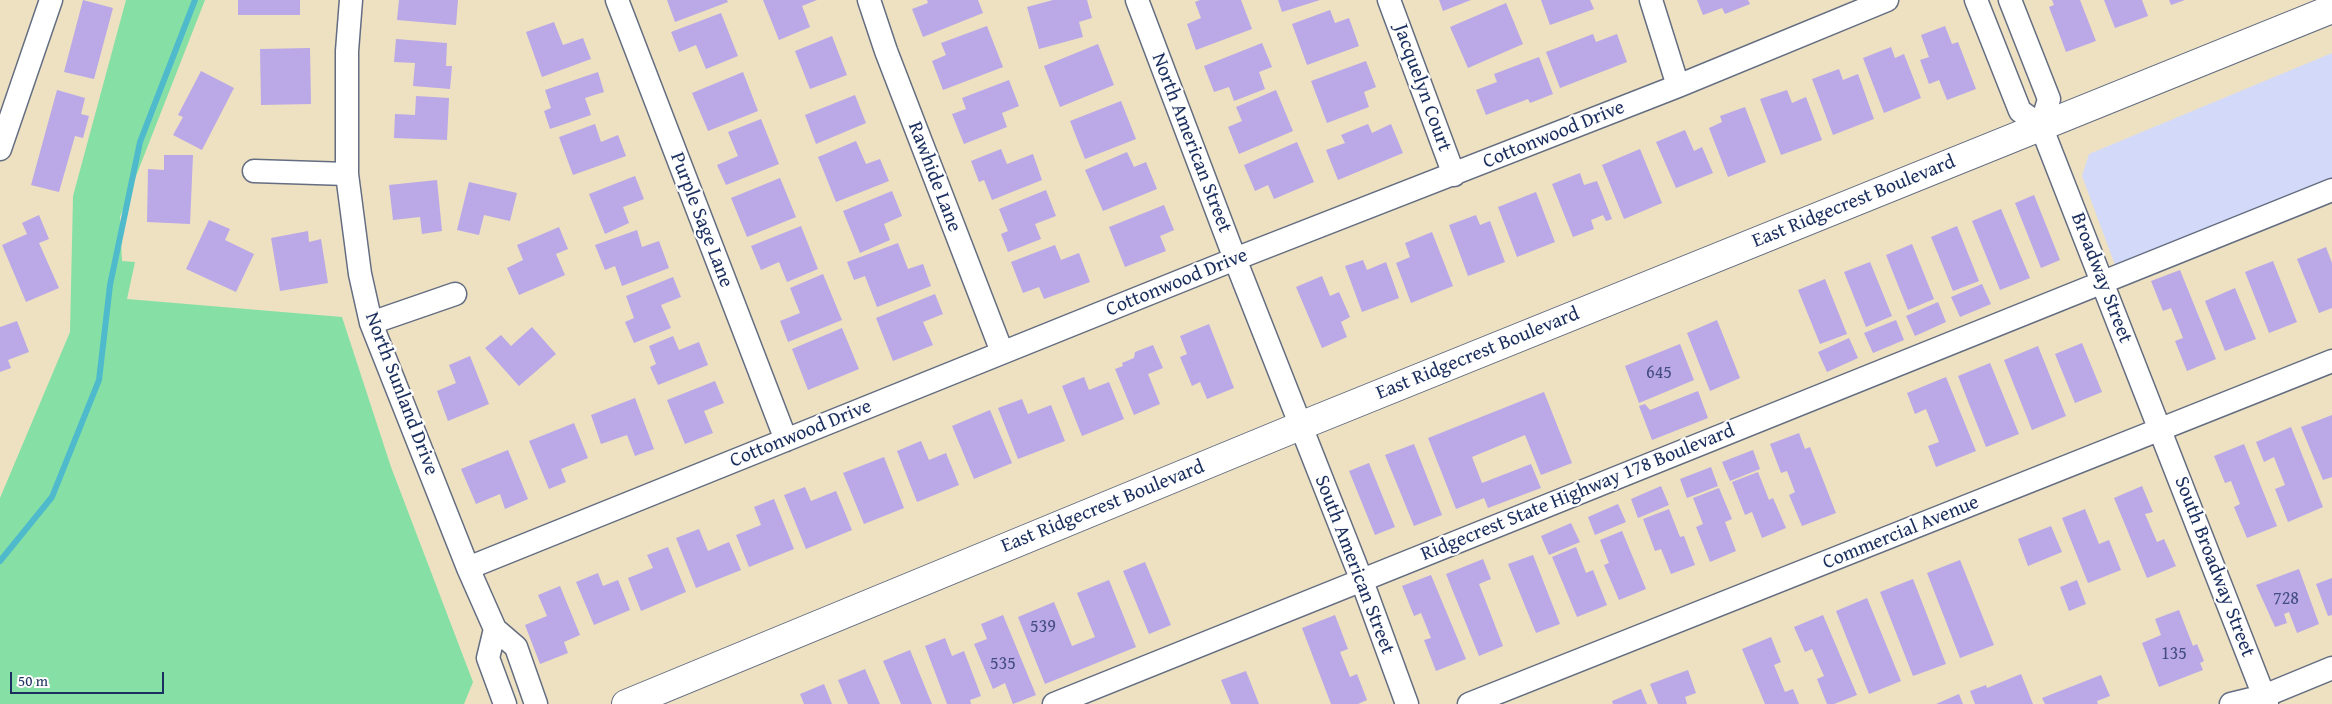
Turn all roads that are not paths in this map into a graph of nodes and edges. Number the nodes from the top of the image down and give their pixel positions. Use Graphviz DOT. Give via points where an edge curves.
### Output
graph roads {
  1 [pos="51,0"];
  2 [pos="351,0"];
  3 [pos="617,0"];
  4 [pos="869,0"];
  5 [pos="1137,0"];
  6 [pos="1389,0"];
  7 [pos="1651,0"];
  8 [pos="1887,0"];
  9 [pos="1976,0"];
  10 [pos="2010,0"];
  11 [pos="2332,9"];
  12 [pos="1678,86"];
  13 [pos="2041,126"];
  14 [pos="0,149"];
  15 [pos="254,171"];
  16 [pos="347,174"];
  17 [pos="1454,175"];
  18 [pos="2332,190"];
  19 [pos="1235,259"];
  20 [pos="2102,281"];
  21 [pos="455,294"];
  22 [pos="371,323"];
  23 [pos="1002,352"];
  24 [pos="2332,361"];
  25 [pos="1300,426"];
  26 [pos="2161,430"];
  27 [pos="786,440"];
  28 [pos="468,568"];
  29 [pos="1362,581"];
  30 [pos="495,629"];
  31 [pos="2332,668"];
  32 [pos="2265,700"];
  33 [pos="505,704"];
  34 [pos="536,704"];
  35 [pos="626,704"];
  36 [pos="1054,704"];
  37 [pos="1407,704"];
  38 [pos="1470,704"];
  39 [pos="2231,704"];
  1 -- 14 [label="street"];
  2 -- 16 [label="street, North Sunland Drive" via="347,51"];
  3 -- 27 [label="street, Purple Sage Lane"];
  4 -- 23 [label="street, Rawhide Lane"];
  5 -- 19 [label="street, North American Street"];
  6 -- 17 [label="street, Jacquelyn Court"];
  7 -- 12 [label="street"];
  8 -- 12 [label="street, Cottonwood Drive"];
  9 -- 13 [label="street" via="2020,111"];
  10 -- 13 [label="street" via="2049,99"];
  11 -- 13 [label="main road, East Ridgecrest Boulevard"];
  12 -- 17 [label="street, Cottonwood Drive"];
  13 -- 20 [label="street, Broadway Street"];
  13 -- 25 [label="main road, East Ridgecrest Boulevard"];
  15 -- 16 [label="street"];
  16 -- 22 [label="street, North Sunland Drive" via="360,274"];
  17 -- 19 [label="street, Cottonwood Drive"];
  18 -- 20 [label="street, Ridgecrest State Highway 178 Boulevard"];
  19 -- 23 [label="street, Cottonwood Drive"];
  19 -- 25 [label="street, North American Street"];
  20 -- 26 [label="street, Broadway Street"];
  20 -- 29 [label="street, Ridgecrest State Highway 178 Boulevard"];
  21 -- 22 [label="street"];
  22 -- 28 [label="street, North Sunland Drive"];
  23 -- 27 [label="street, Cottonwood Drive"];
  24 -- 26 [label="street, Commercial Avenue"];
  25 -- 29 [label="street, South American Street"];
  25 -- 35 [label="main road, East Ridgecrest Boulevard"];
  26 -- 32 [label="street, South Broadway Street"];
  26 -- 38 [label="street, Commercial Avenue"];
  27 -- 28 [label="street, Cottonwood Drive"];
  28 -- 30 [label="street, North Sunland Drive"];
  29 -- 36 [label="street, Ridgecrest State Highway 178 Boulevard"];
  29 -- 37 [label="street, South American Street"];
  30 -- 33 [label="street" via="488,658"];
  30 -- 34 [label="street, North Sunland Drive" via="516,648"];
  31 -- 32 [label="street"];
  32 -- 39 [label="street"];
}
